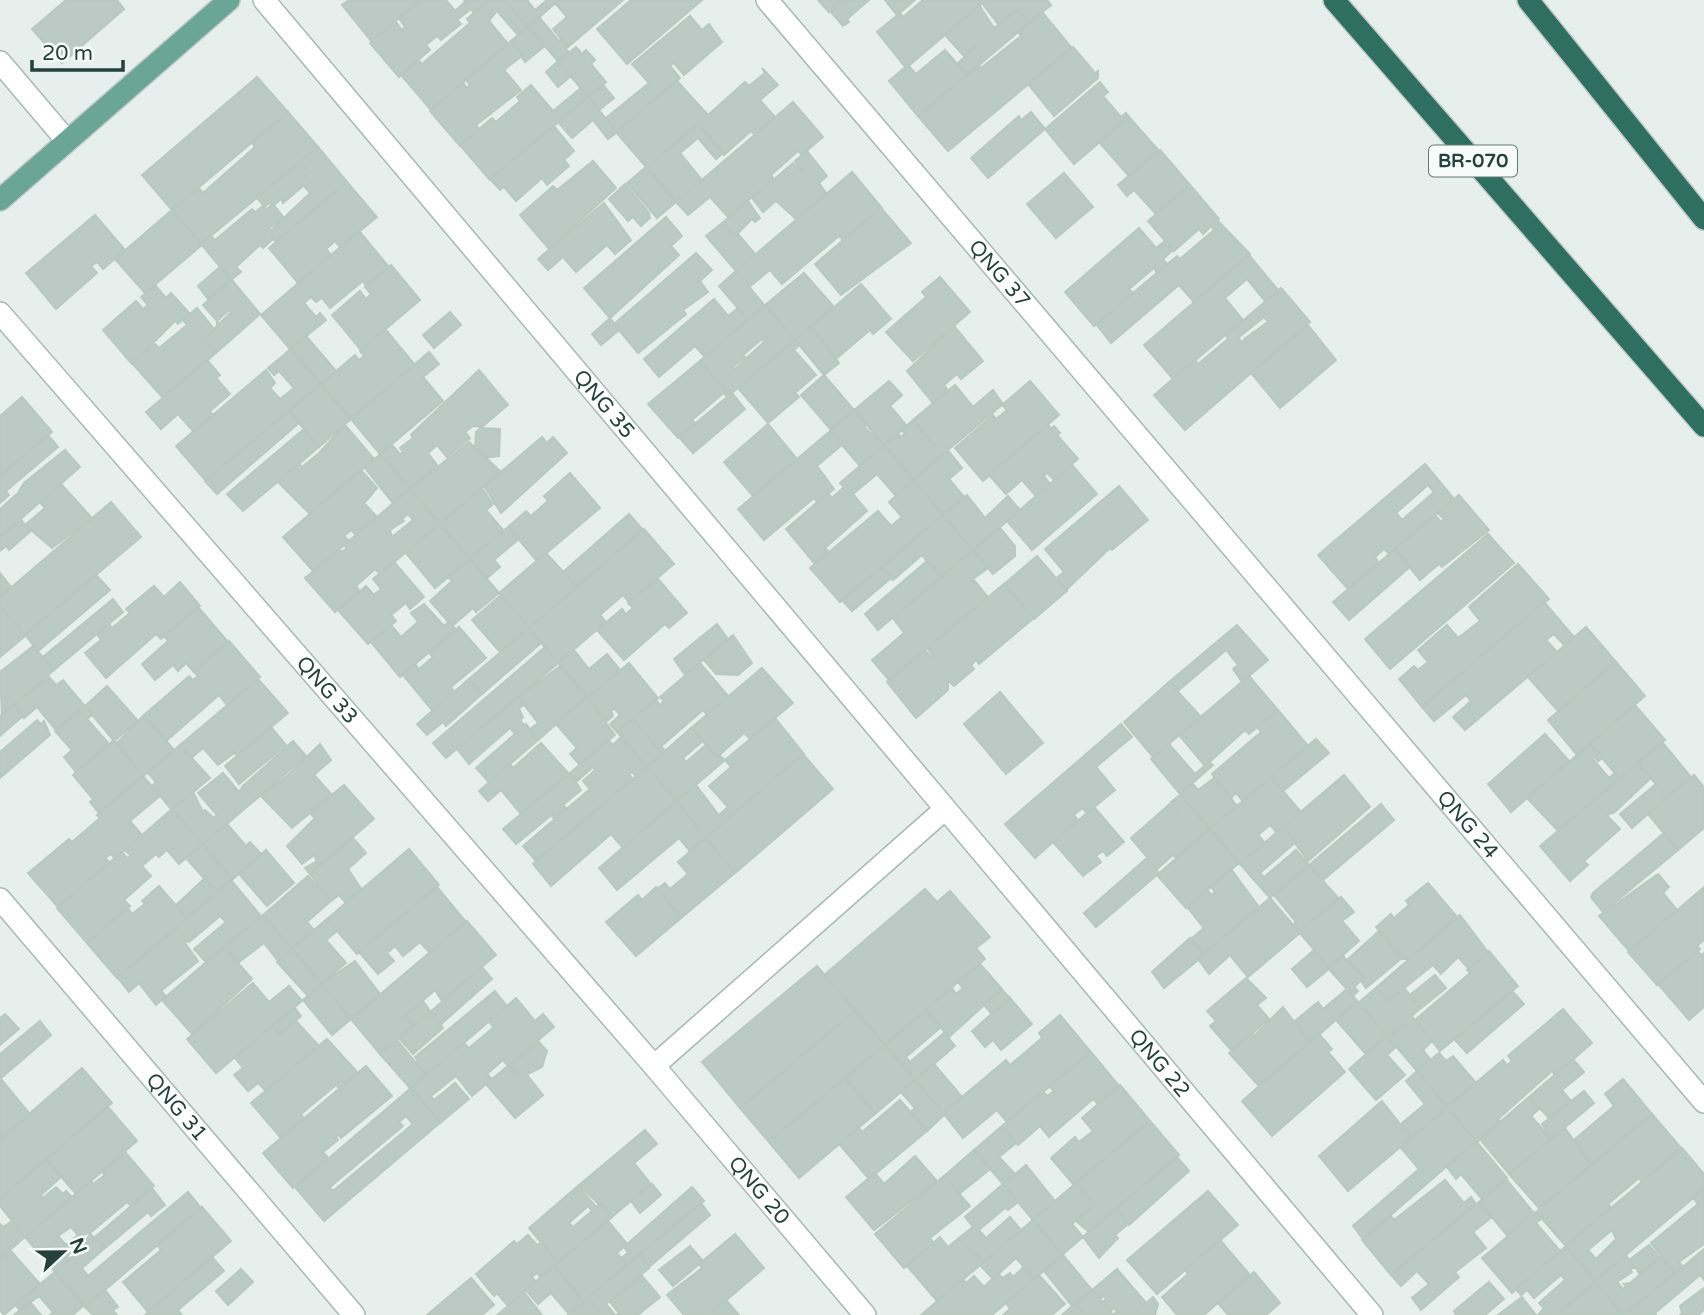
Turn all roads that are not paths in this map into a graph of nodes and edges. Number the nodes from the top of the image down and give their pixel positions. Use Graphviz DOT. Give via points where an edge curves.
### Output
graph roads {
  1 [pos="229,0"];
  2 [pos="264,0"];
  3 [pos="767,0"];
  4 [pos="1334,0"];
  5 [pos="1528,0"];
  6 [pos="0,62"];
  7 [pos="67,141"];
  8 [pos="0,200"];
  9 [pos="1704,219"];
  10 [pos="0,313"];
  11 [pos="1704,426"];
  12 [pos="1231,548"];
  13 [pos="944,810"];
  14 [pos="0,900"];
  15 [pos="654,1066"];
  16 [pos="1704,1102"];
  17 [pos="354,1315"];
  18 [pos="864,1315"];
  19 [pos="1372,1315"];
  1 -- 7 [label="main road"];
  2 -- 13 [label="street, QNG 35"];
  3 -- 12 [label="street, QNG 37"];
  4 -- 11 [label="highway, BR-070"];
  5 -- 9 [label="highway"];
  6 -- 7 [label="street"];
  7 -- 8 [label="main road"];
  10 -- 15 [label="street, QNG 33"];
  12 -- 16 [label="street, QNG 24"];
  13 -- 15 [label="street"];
  13 -- 19 [label="street, QNG 22"];
  14 -- 17 [label="street, QNG 31"];
  15 -- 18 [label="street, QNG 20"];
}
